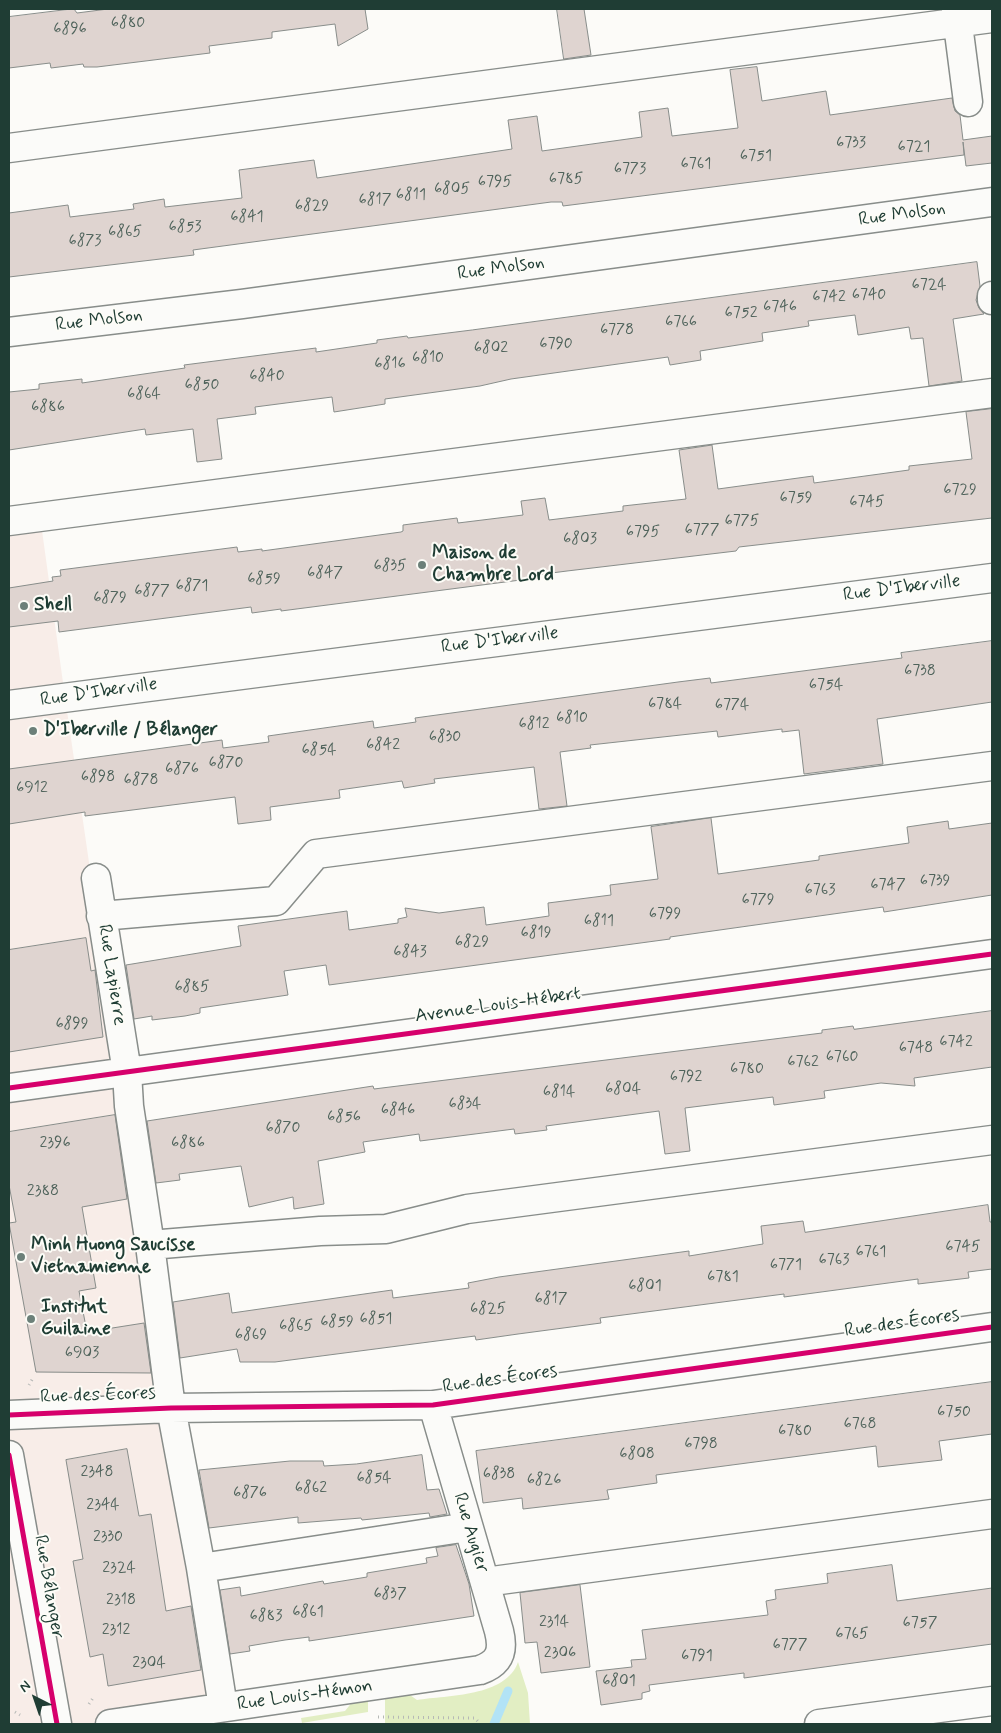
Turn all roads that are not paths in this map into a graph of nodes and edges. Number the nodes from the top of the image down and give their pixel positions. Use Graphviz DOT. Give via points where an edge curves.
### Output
graph roads {
  1 [pos="957,16"];
  2 [pos="992,18"];
  3 [pos="968,102"];
  4 [pos="9,148"];
  5 [pos="992,202"];
  6 [pos="992,296"];
  7 [pos="992,300"];
  8 [pos="9,332"];
  9 [pos="992,393"];
  10 [pos="9,520"];
  11 [pos="992,578"];
  12 [pos="9,705"];
  13 [pos="992,766"];
  14 [pos="96,878"];
  15 [pos="101,916"];
  16 [pos="992,954"];
  17 [pos="127,1072"];
  18 [pos="9,1088"];
  19 [pos="992,1140"];
  20 [pos="150,1245"];
  21 [pos="992,1327"];
  22 [pos="433,1405"];
  23 [pos="171,1408"];
  24 [pos="9,1415"];
  25 [pos="9,1455"];
  26 [pos="992,1514"];
  27 [pos="468,1527"];
  28 [pos="201,1568"];
  29 [pos="485,1582"];
  30 [pos="498,1660"];
  31 [pos="992,1701"];
  32 [pos="207,1714"];
  33 [pos="57,1724"];
  34 [pos="110,1724"];
  35 [pos="819,1724"];
  1 -- 2 [label="street"];
  1 -- 3 [label="street"];
  1 -- 4 [label="street"];
  5 -- 8 [label="street, Rue Molson" via="242,304"];
  6 -- 7 [label="street"];
  9 -- 10 [label="street"];
  11 -- 12 [label="street, Rue D'Iberville"];
  13 -- 15 [label="street" via="316,854 276,901"];
  14 -- 15 [label="street, Rue Lapierre"];
  15 -- 17 [label="street, Rue Lapierre"];
  16 -- 17 [label="street, Avenue Louis-Hébert"];
  17 -- 18 [label="street, Avenue Louis-Hébert"];
  17 -- 20 [label="street, Rue Lapierre" via="128,1106"];
  19 -- 20 [label="street" via="467,1209 386,1229"];
  20 -- 23 [label="street, Rue Lapierre"];
  21 -- 22 [label="street, Rue des Écores"];
  22 -- 23 [label="street, Rue des Écores"];
  22 -- 27 [label="street, Rue Augier"];
  23 -- 24 [label="street, Rue des Écores"];
  23 -- 28 [label="street, Rue Lapierre"];
  25 -- 33 [label="street, Rue Bélanger"];
  26 -- 29 [label="street"];
  27 -- 28 [label="street"];
  27 -- 29 [label="street, Rue Augier"];
  28 -- 32 [label="street, Rue Lapierre"];
  29 -- 30 [label="street, Rue Augier" via="502,1642"];
  30 -- 32 [label="street, Rue Louis-Hémon" via="480,1670"];
  31 -- 35 [label="street"];
  32 -- 34 [label="street, Rue Louis-Hémon"];
}
